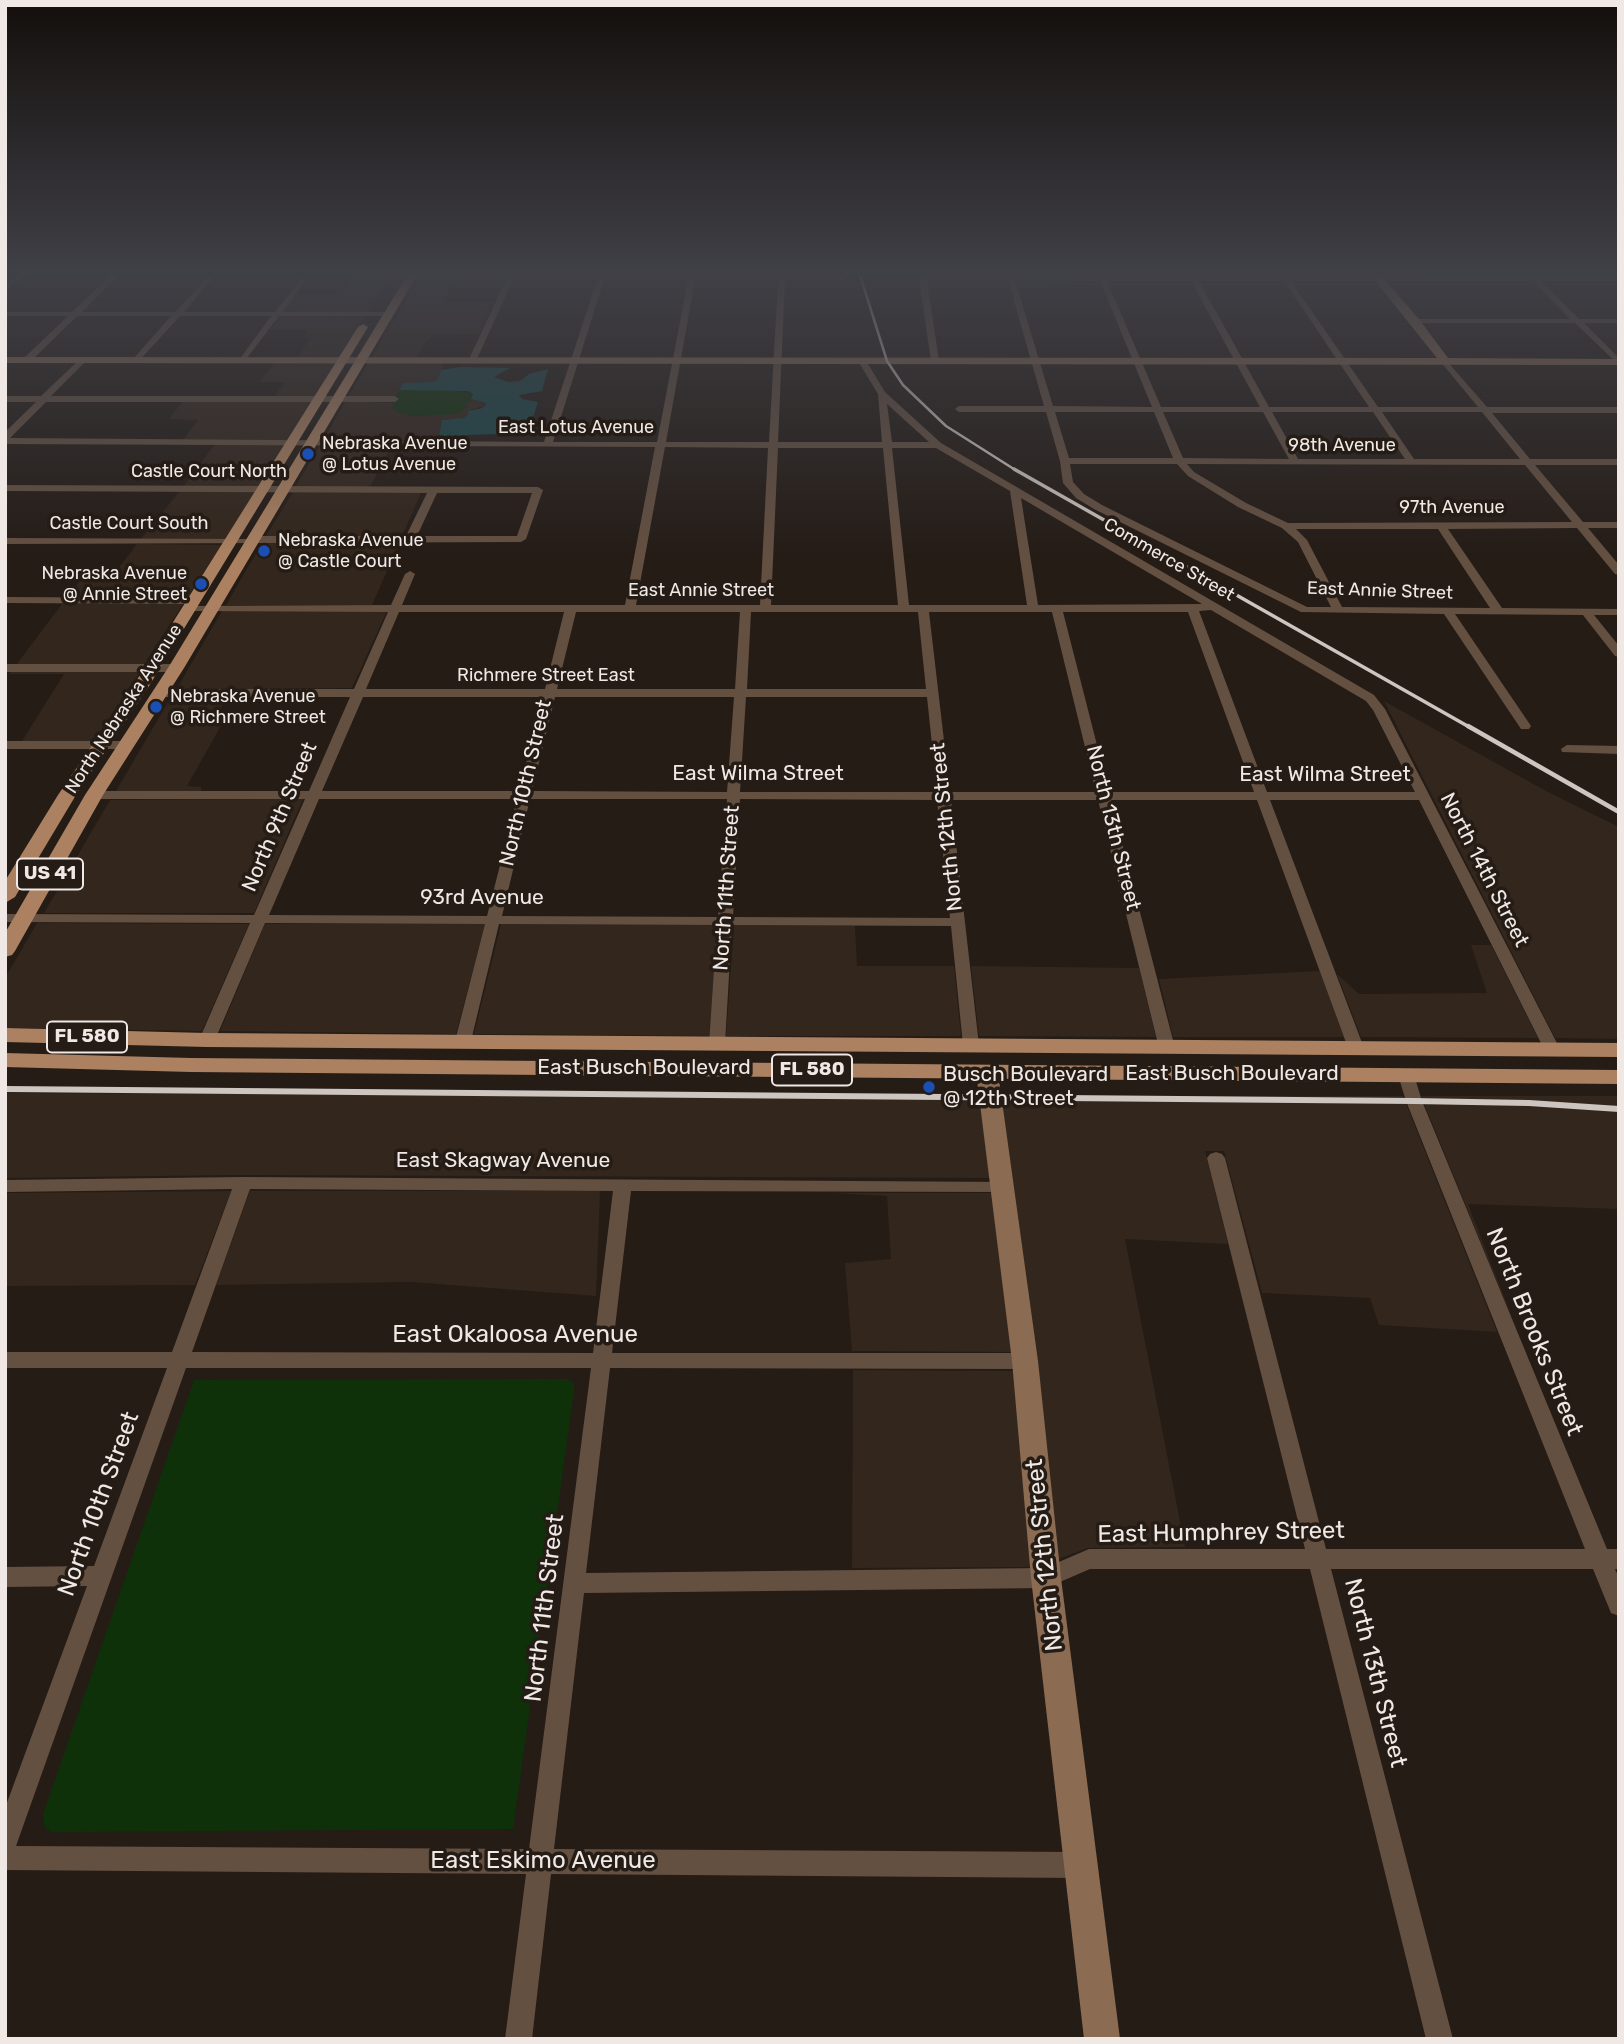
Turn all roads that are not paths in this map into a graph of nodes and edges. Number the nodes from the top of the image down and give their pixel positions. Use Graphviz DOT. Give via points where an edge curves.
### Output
graph roads {
  1 [pos="74,367"];
  2 [pos="338,367"];
  3 [pos="355,367"];
  4 [pos="573,367"];
  5 [pos="674,367"];
  6 [pos="778,367"];
  7 [pos="866,367"];
  8 [pos="1037,367"];
  9 [pos="1139,367"];
  10 [pos="1243,367"];
  11 [pos="1347,367"];
  12 [pos="1449,367"];
  13 [pos="882,394"];
  14 [pos="5,399"];
  15 [pos="43,399"];
  16 [pos="318,399"];
  17 [pos="337,399"];
  18 [pos="395,399"];
  19 [pos="1049,408"];
  20 [pos="1158,408"];
  21 [pos="958,409"];
  22 [pos="1266,409"];
  23 [pos="1374,409"];
  24 [pos="1484,409"];
  25 [pos="1619,410"];
  26 [pos="5,440"];
  27 [pos="292,442"];
  28 [pos="310,444"];
  29 [pos="548,444"];
  30 [pos="660,444"];
  31 [pos="773,444"];
  32 [pos="887,444"];
  33 [pos="938,444"];
  34 [pos="1065,461"];
  35 [pos="1180,461"];
  36 [pos="1295,461"];
  37 [pos="1411,461"];
  38 [pos="1527,462"];
  39 [pos="1619,462"];
  40 [pos="5,488"];
  41 [pos="263,489"];
  42 [pos="283,489"];
  43 [pos="433,490"];
  44 [pos="1014,491"];
  45 [pos="1580,525"];
  46 [pos="1619,525"];
  47 [pos="1286,526"];
  48 [pos="1441,526"];
  49 [pos="410,539"];
  50 [pos="521,539"];
  51 [pos="253,540"];
  52 [pos="5,541"];
  53 [pos="229,542"];
  54 [pos="1619,572"];
  55 [pos="410,574"];
  56 [pos="5,600"];
  57 [pos="191,604"];
  58 [pos="1213,606"];
  59 [pos="212,608"];
  60 [pos="395,608"];
  61 [pos="571,608"];
  62 [pos="630,608"];
  63 [pos="746,608"];
  64 [pos="765,608"];
  65 [pos="904,608"];
  66 [pos="923,608"];
  67 [pos="1033,608"];
  68 [pos="1057,608"];
  69 [pos="1192,609"];
  70 [pos="1339,611"];
  71 [pos="1447,611"];
  72 [pos="1498,611"];
  73 [pos="1586,612"];
  74 [pos="1619,612"];
  75 [pos="1619,654"];
  76 [pos="5,668"];
  77 [pos="176,668"];
  78 [pos="151,669"];
  79 [pos="160,693"];
  80 [pos="356,693"];
  81 [pos="548,693"];
  82 [pos="740,693"];
  83 [pos="932,693"];
  84 [pos="1379,709"];
  85 [pos="1525,726"];
  86 [pos="5,745"];
  87 [pos="101,745"];
  88 [pos="125,745"];
  89 [pos="1567,749"];
  90 [pos="1619,750"];
  91 [pos="312,794"];
  92 [pos="733,795"];
  93 [pos="93,796"];
  94 [pos="523,796"];
  95 [pos="943,796"];
  96 [pos="1105,796"];
  97 [pos="1264,796"];
  98 [pos="1423,796"];
  99 [pos="56,813"];
  100 [pos="59,858"];
  101 [pos="5,897"];
  102 [pos="5,918"];
  103 [pos="25,918"];
  104 [pos="259,919"];
  105 [pos="494,919"];
  106 [pos="726,919"];
  107 [pos="958,922"];
  108 [pos="5,951"];
  109 [pos="5,1035"];
  110 [pos="207,1040"];
  111 [pos="463,1041"];
  112 [pos="691,1043"];
  113 [pos="717,1043"];
  114 [pos="971,1045"];
  115 [pos="1167,1048"];
  116 [pos="1356,1048"];
  117 [pos="1552,1049"];
  118 [pos="1619,1051"];
  119 [pos="5,1060"];
  120 [pos="191,1065"];
  121 [pos="459,1067"];
  122 [pos="754,1069"];
  123 [pos="987,1072"];
  124 [pos="1135,1073"];
  125 [pos="1406,1075"];
  126 [pos="1619,1077"];
  127 [pos="1216,1158"];
  128 [pos="243,1183"];
  129 [pos="623,1184"];
  130 [pos="5,1186"];
  131 [pos="1001,1186"];
  132 [pos="178,1359"];
  133 [pos="601,1359"];
  134 [pos="5,1360"];
  135 [pos="1025,1361"];
  136 [pos="1319,1558"];
  137 [pos="1609,1559"];
  138 [pos="101,1576"];
  139 [pos="5,1577"];
  140 [pos="1046,1578"];
  141 [pos="575,1583"];
  142 [pos="1619,1606"];
  143 [pos="5,1843"];
  144 [pos="5,1858"];
  145 [pos="540,1861"];
  146 [pos="1080,1865"];
  147 [pos="518,2039"];
  148 [pos="1102,2039"];
  149 [pos="1440,2039"];
  1 -- 15 [label="street"];
  2 -- 16 [label="main road, North Nebraska Avenue / US 41"];
  3 -- 17 [label="main road, North Nebraska Avenue / US 41"];
  4 -- 29 [label="street"];
  5 -- 30 [label="street"];
  6 -- 31 [label="street"];
  7 -- 13 [label="street"];
  8 -- 19 [label="street"];
  9 -- 20 [label="street"];
  10 -- 22 [label="street"];
  11 -- 23 [label="street"];
  12 -- 24 [label="street"];
  13 -- 32 [label="street"];
  13 -- 33 [label="street, Commerce Street"];
  14 -- 15 [label="street"];
  15 -- 16 [label="street"];
  15 -- 26 [label="street"];
  16 -- 17 [label="street"];
  16 -- 27 [label="main road, North Nebraska Avenue / US 41"];
  17 -- 18 [label="street"];
  17 -- 28 [label="main road, North Nebraska Avenue / US 41"];
  19 -- 20 [label="street"];
  19 -- 21 [label="street"];
  19 -- 34 [label="street"];
  20 -- 22 [label="street"];
  20 -- 35 [label="street"];
  22 -- 23 [label="street"];
  22 -- 36 [label="street"];
  23 -- 24 [label="street"];
  23 -- 37 [label="street"];
  24 -- 25 [label="street"];
  24 -- 38 [label="street"];
  26 -- 27 [label="street, East Lotus Avenue"];
  27 -- 28 [label="street, East Lotus Avenue"];
  27 -- 41 [label="main road, North Nebraska Avenue / US 41"];
  28 -- 29 [label="street, East Lotus Avenue"];
  28 -- 42 [label="main road, North Nebraska Avenue / US 41"];
  29 -- 30 [label="street, East Lotus Avenue"];
  30 -- 31 [label="street, East Lotus Avenue"];
  30 -- 62 [label="street"];
  31 -- 32 [label="street, East Lotus Avenue"];
  31 -- 64 [label="street"];
  32 -- 33 [label="street, East Lotus Avenue"];
  32 -- 65 [label="street"];
  33 -- 44 [label="street, Commerce Street"];
  34 -- 35 [label="street, 98th Avenue"];
  34 -- 70 [label="street, East Annie Street" via="1068,483 1098,507 1305,610"];
  35 -- 36 [label="street, 98th Avenue"];
  35 -- 47 [label="street" via="1191,474"];
  36 -- 37 [label="street, 98th Avenue"];
  37 -- 38 [label="street, 98th Avenue"];
  38 -- 39 [label="street, 98th Avenue"];
  38 -- 45 [label="street"];
  40 -- 41 [label="street, Castle Court North"];
  41 -- 42 [label="street, Castle Court North"];
  41 -- 53 [label="main road, North Nebraska Avenue / US 41"];
  42 -- 43 [label="street, Castle Court North"];
  42 -- 51 [label="main road, North Nebraska Avenue / US 41"];
  43 -- 49 [label="street"];
  43 -- 50 [label="street, Castle Court North" via="538,490"];
  44 -- 58 [label="street, Commerce Street"];
  44 -- 67 [label="street"];
  45 -- 46 [label="street, 97th Avenue"];
  45 -- 48 [label="street, 97th Avenue"];
  45 -- 54 [label="street"];
  47 -- 48 [label="street, 97th Avenue"];
  47 -- 70 [label="street" via="1302,540"];
  48 -- 72 [label="street"];
  49 -- 50 [label="street, Castle Court South"];
  49 -- 51 [label="street, Castle Court South"];
  51 -- 53 [label="street, Castle Court South"];
  51 -- 59 [label="main road, North Nebraska Avenue / US 41"];
  52 -- 53 [label="street, Castle Court South"];
  53 -- 57 [label="main road, North Nebraska Avenue / US 41"];
  55 -- 60 [label="street, North 9th Street"];
  56 -- 57 [label="street, East Annie Street"];
  57 -- 59 [label="street, East Annie Street"];
  57 -- 78 [label="main road, North Nebraska Avenue / US 41"];
  58 -- 69 [label="street, East Annie Street"];
  58 -- 84 [label="street, Commerce Street" via="1358,689"];
  59 -- 60 [label="street, East Annie Street"];
  59 -- 77 [label="main road, North Nebraska Avenue / US 41"];
  60 -- 61 [label="street, East Annie Street"];
  60 -- 80 [label="street, North 9th Street"];
  61 -- 62 [label="street, East Annie Street"];
  61 -- 81 [label="street, North 10th Street"];
  62 -- 63 [label="street, East Annie Street"];
  63 -- 64 [label="street, East Annie Street"];
  63 -- 82 [label="street, North 11th Street"];
  64 -- 65 [label="street, East Annie Street"];
  65 -- 66 [label="street, East Annie Street"];
  66 -- 67 [label="street, East Annie Street"];
  66 -- 83 [label="street, North 12th Street"];
  67 -- 68 [label="street, East Annie Street"];
  68 -- 69 [label="street, East Annie Street"];
  68 -- 96 [label="street, North 13th Street"];
  69 -- 97 [label="street"];
  70 -- 71 [label="street, East Annie Street"];
  71 -- 72 [label="street, East Annie Street"];
  71 -- 85 [label="street"];
  72 -- 73 [label="street, East Annie Street"];
  73 -- 74 [label="street, East Annie Street"];
  73 -- 75 [label="street"];
  76 -- 78 [label="street"];
  77 -- 78 [label="street"];
  77 -- 79 [label="main road, North Nebraska Avenue / US 41"];
  78 -- 87 [label="main road, North Nebraska Avenue / US 41"];
  79 -- 80 [label="street, Richmere Street East"];
  79 -- 88 [label="main road, North Nebraska Avenue / US 41"];
  80 -- 81 [label="street, Richmere Street East"];
  80 -- 91 [label="street, North 9th Street"];
  81 -- 82 [label="street, Richmere Street East"];
  81 -- 94 [label="street, North 10th Street"];
  82 -- 83 [label="street, Richmere Street East"];
  82 -- 92 [label="street, North 11th Street"];
  83 -- 95 [label="street, North 12th Street"];
  84 -- 98 [label="street, North 14th Street"];
  86 -- 87 [label="street"];
  87 -- 88 [label="street"];
  87 -- 99 [label="main road, North Nebraska Avenue / US 41"];
  88 -- 93 [label="main road, North Nebraska Avenue / US 41"];
  89 -- 90 [label="street"];
  91 -- 93 [label="street, East Wilma Street"];
  91 -- 94 [label="street, East Wilma Street"];
  91 -- 104 [label="street, North 9th Street"];
  92 -- 94 [label="street, East Wilma Street"];
  92 -- 95 [label="street, East Wilma Street"];
  92 -- 106 [label="street, North 11th Street"];
  93 -- 100 [label="main road, North Nebraska Avenue / US 41"];
  94 -- 105 [label="street, North 10th Street"];
  95 -- 96 [label="street, East Wilma Street"];
  95 -- 107 [label="street, North 12th Street"];
  96 -- 97 [label="street, East Wilma Street"];
  96 -- 115 [label="street, North 13th Street"];
  97 -- 98 [label="street, East Wilma Street"];
  97 -- 116 [label="street"];
  98 -- 117 [label="street, North 14th Street"];
  99 -- 100 [label="main road" via="65,818 53,851"];
  99 -- 101 [label="main road, North Nebraska Avenue / US 41"];
  100 -- 103 [label="main road, North Nebraska Avenue / US 41"];
  102 -- 103 [label="street, 93rd Avenue"];
  103 -- 104 [label="street, 93rd Avenue"];
  103 -- 108 [label="main road, North Nebraska Avenue / US 41"];
  104 -- 105 [label="street, 93rd Avenue"];
  104 -- 110 [label="street, North 9th Street"];
  105 -- 106 [label="street, 93rd Avenue"];
  105 -- 111 [label="street, North 10th Street"];
  106 -- 107 [label="street, 93rd Avenue"];
  106 -- 113 [label="street, North 11th Street"];
  107 -- 114 [label="street, North 12th Street"];
  109 -- 110 [label="main road, East Busch Boulevard / FL 580"];
  110 -- 111 [label="main road, East Busch Boulevard / FL 580"];
  111 -- 112 [label="main road, East Busch Boulevard / FL 580"];
  111 -- 120 [label="main road" via="415,1054 279,1054"];
  112 -- 113 [label="main road, East Busch Boulevard / FL 580"];
  112 -- 121 [label="main road" via="650,1054 507,1054"];
  113 -- 114 [label="main road, East Busch Boulevard / FL 580"];
  114 -- 115 [label="main road, East Busch Boulevard / FL 580"];
  114 -- 122 [label="main road" via="920,1058 821,1058"];
  115 -- 116 [label="main road, East Busch Boulevard / FL 580"];
  115 -- 123 [label="main road" via="1159,1056 1144,1058 1020,1060"];
  116 -- 117 [label="main road, East Busch Boulevard / FL 580"];
  116 -- 124 [label="main road" via="1341,1059 1319,1062 1189,1060"];
  117 -- 118 [label="main road, East Busch Boulevard / FL 580"];
  117 -- 125 [label="main road" via="1555,1058 1547,1061 1447,1061 1421,1065"];
  119 -- 120 [label="main road, East Busch Boulevard / FL 580"];
  120 -- 121 [label="main road, East Busch Boulevard / FL 580"];
  121 -- 122 [label="main road, East Busch Boulevard / FL 580"];
  122 -- 123 [label="main road, East Busch Boulevard / FL 580"];
  123 -- 124 [label="main road, East Busch Boulevard / FL 580"];
  123 -- 131 [label="street, North 12th Street"];
  124 -- 125 [label="main road, East Busch Boulevard / FL 580"];
  125 -- 126 [label="main road, East Busch Boulevard / FL 580"];
  125 -- 137 [label="street, North Brooks Street"];
  127 -- 136 [label="street, North 13th Street"];
  128 -- 129 [label="street, East Skagway Avenue"];
  128 -- 130 [label="street, East Skagway Avenue"];
  128 -- 132 [label="street, North 10th Street"];
  129 -- 131 [label="street, East Skagway Avenue"];
  129 -- 133 [label="street, North 11th Street"];
  131 -- 135 [label="street, North 12th Street"];
  132 -- 133 [label="street, East Okaloosa Avenue"];
  132 -- 134 [label="street, East Okaloosa Avenue"];
  132 -- 138 [label="street, North 10th Street"];
  133 -- 135 [label="street, East Okaloosa Avenue"];
  133 -- 141 [label="street, North 11th Street"];
  135 -- 140 [label="street, North 12th Street"];
  136 -- 137 [label="street, East Humphrey Street"];
  136 -- 140 [label="street, East Humphrey Street" via="1089,1559"];
  136 -- 149 [label="street, North 13th Street"];
  137 -- 142 [label="street, North Brooks Street"];
  138 -- 139 [label="street"];
  138 -- 143 [label="street, North 10th Street"];
  140 -- 141 [label="street, East Humphrey Street"];
  140 -- 146 [label="street, North 12th Street"];
  141 -- 145 [label="street, North 11th Street"];
  144 -- 145 [label="street, East Eskimo Avenue"];
  145 -- 146 [label="street, East Eskimo Avenue"];
  145 -- 147 [label="street, North 11th Street"];
  146 -- 148 [label="street, North 12th Street"];
}
